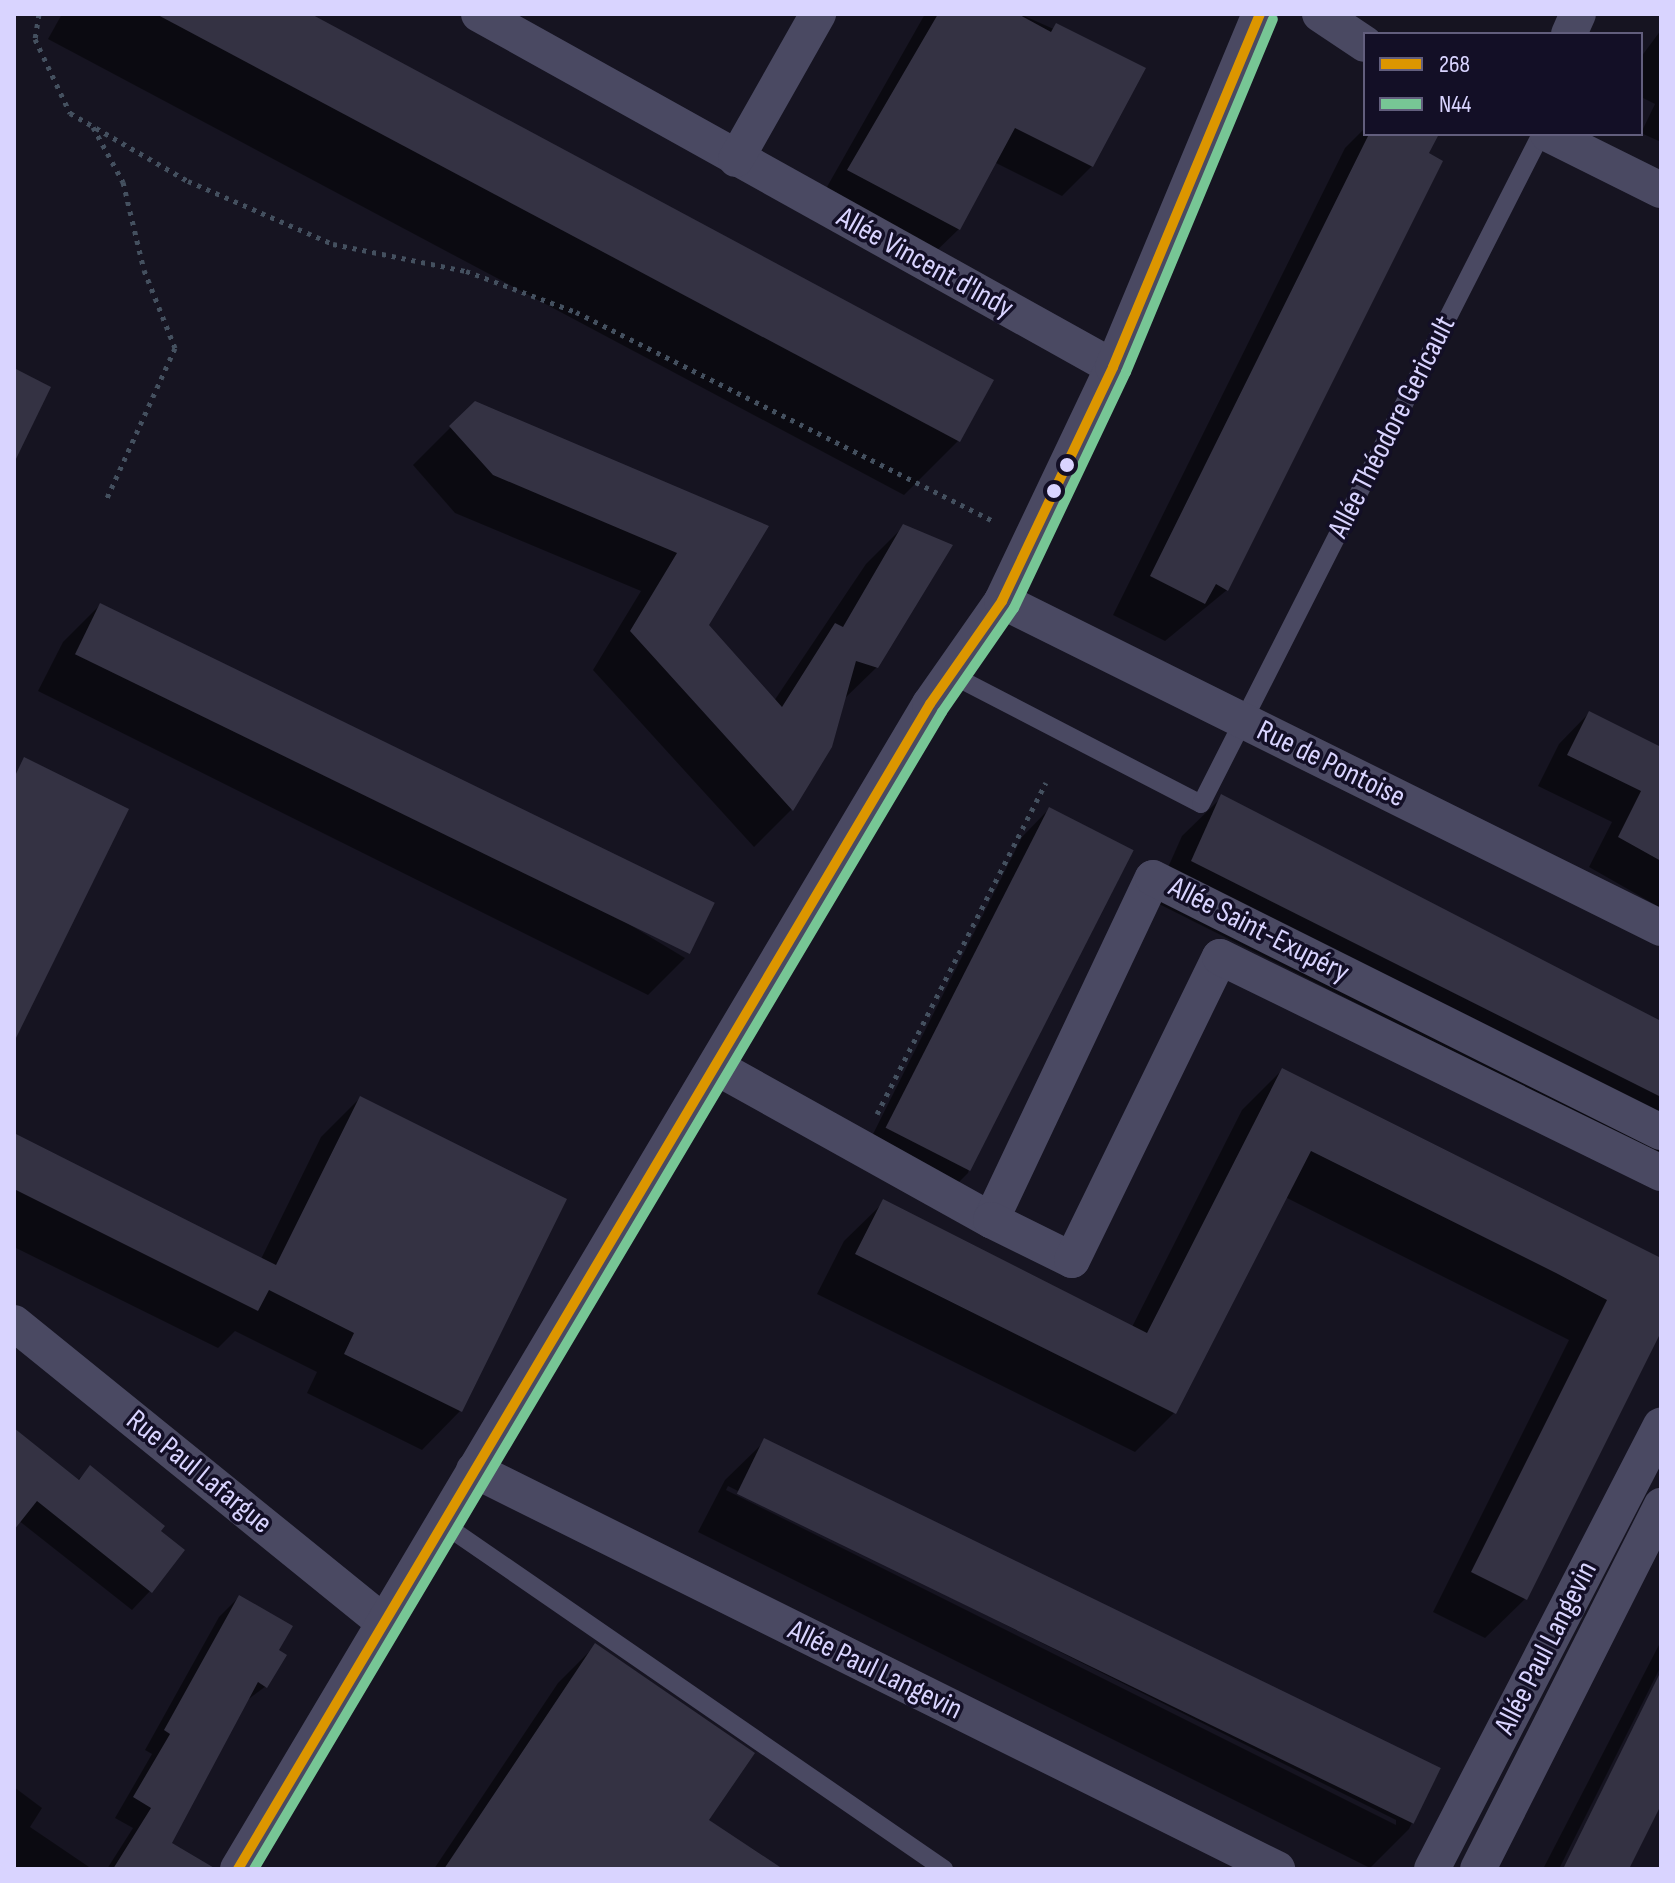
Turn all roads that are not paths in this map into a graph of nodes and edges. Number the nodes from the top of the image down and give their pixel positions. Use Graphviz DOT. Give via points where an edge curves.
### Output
graph roads {
  1 [pos="479,14"];
  2 [pos="818,14"];
  3 [pos="1260,14"];
  4 [pos="1320,14"];
  5 [pos="1363,43"];
  6 [pos="1540,136"];
  7 [pos="1552,136"];
  8 [pos="736,159"];
  9 [pos="1661,190"];
  10 [pos="1113,367"];
  11 [pos="1009,588"];
  12 [pos="952,675"];
  13 [pos="1242,720"];
  14 [pos="1661,928"];
  15 [pos="716,1067"];
  16 [pos="1661,1132"];
  17 [pos="1661,1173"];
  18 [pos="991,1220"];
  19 [pos="14,1323"];
  20 [pos="1661,1426"];
  21 [pos="474,1470"];
  22 [pos="1661,1506"];
  23 [pos="442,1523"];
  24 [pos="383,1622"];
  25 [pos="238,1869"];
  26 [pos="944,1869"];
  27 [pos="1277,1869"];
  28 [pos="1432,1869"];
  29 [pos="1478,1869"];
  1 -- 8 [label="street, Allée Vincent d'Indy"];
  2 -- 8 [label="street"];
  3 -- 10 [label="street"];
  4 -- 5 [label="street"];
  6 -- 13 [label="lane, Allée Théodore Gericault"];
  7 -- 9 [label="street"];
  8 -- 10 [label="street, Allée Vincent d'Indy"];
  10 -- 11 [label="street"];
  11 -- 12 [label="street"];
  11 -- 13 [label="street, Rue de Pontoise"];
  12 -- 13 [label="lane, Allée Théodore Gericault" via="1201,804"];
  12 -- 15 [label="street"];
  13 -- 14 [label="street, Rue de Pontoise"];
  15 -- 18 [label="street, Allée Saint-Exupéry"];
  15 -- 21 [label="street"];
  16 -- 18 [label="street, Allée Saint-Exupéry" via="1153,878"];
  17 -- 18 [label="street, Allée Saint-Exupéry" via="1220,957 1072,1260"];
  19 -- 24 [label="street, Rue Paul Lafargue"];
  20 -- 28 [label="street, Allée Paul Langevin"];
  21 -- 23 [label="street"];
  21 -- 27 [label="street, Allée Paul Langevin"];
  22 -- 29 [label="street, Allée Paul Langevin"];
  23 -- 24 [label="street"];
  23 -- 26 [label="lane"];
  24 -- 25 [label="street"];
}
